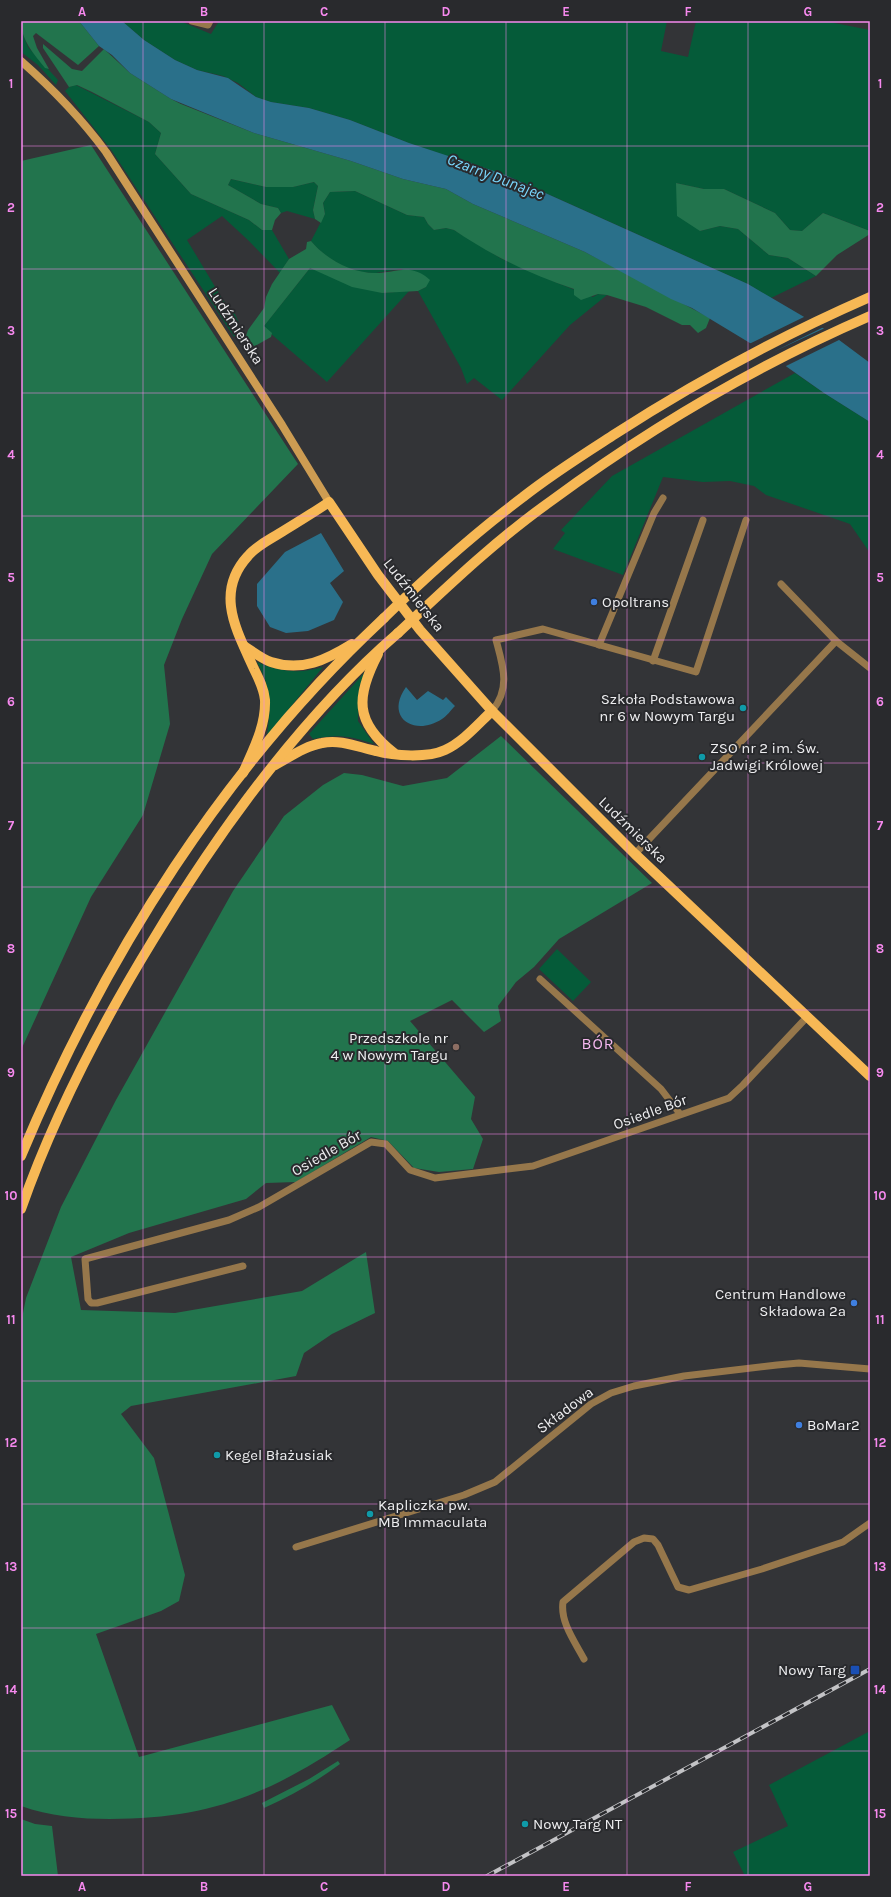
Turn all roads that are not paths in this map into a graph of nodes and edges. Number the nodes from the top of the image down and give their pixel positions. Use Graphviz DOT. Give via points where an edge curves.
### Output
graph roads {
  1 [pos="192,21"];
  2 [pos="210,21"];
  3 [pos="21,61"];
  4 [pos="870,297"];
  5 [pos="870,316"];
  6 [pos="663,498"];
  7 [pos="329,502"];
  8 [pos="703,520"];
  9 [pos="746,520"];
  10 [pos="781,584"];
  11 [pos="365,636"];
  12 [pos="836,641"];
  13 [pos="244,646"];
  14 [pos="599,646"];
  15 [pos="382,647"];
  16 [pos="653,661"];
  17 [pos="870,668"];
  18 [pos="492,711"];
  19 [pos="394,753"];
  20 [pos="270,768"];
  21 [pos="243,773"];
  22 [pos="635,854"];
  23 [pos="540,979"];
  24 [pos="807,1017"];
  25 [pos="870,1076"];
  26 [pos="680,1114"];
  27 [pos="21,1156"];
  28 [pos="21,1209"];
  29 [pos="243,1266"];
  30 [pos="870,1369"];
  31 [pos="870,1523"];
  32 [pos="296,1547"];
  33 [pos="584,1660"];
  1 -- 2 [label="street" via="208,25"];
  3 -- 7 [label="main road, Ludźmierska" via="75,113 106,152"];
  4 -- 11 [label="main road, bridge" via="712,374 586,452 524,496 436,568"];
  5 -- 15 [label="main road, bridge" via="749,375 667,422 607,461 510,532"];
  6 -- 14 [label="street" via="654,513"];
  7 -- 13 [label="main road" via="257,548 241,564 232,584 230,606 233,621"];
  7 -- 18 [label="main road, Ludźmierska" via="378,575 420,630"];
  8 -- 16 [label="street"];
  9 -- 16 [label="street" via="696,672"];
  10 -- 12 [label="street"];
  11 -- 13 [label="main road" via="329,658 296,666 270,662"];
  11 -- 21 [label="main road" via="301,704"];
  12 -- 17 [label="street"];
  12 -- 22 [label="street"];
  13 -- 21 [label="main road" via="265,700 260,735"];
  14 -- 16 [label="street"];
  14 -- 18 [label="street" via="543,629 496,640 502,663 504,690"];
  15 -- 19 [label="main road" via="368,672 362,708 378,741"];
  15 -- 20 [label="main road" via="338,690"];
  18 -- 19 [label="main road" via="446,750 427,755"];
  18 -- 22 [label="main road, Ludźmierska"];
  19 -- 20 [label="main road" via="342,742 323,743 308,747"];
  20 -- 28 [label="main road" via="208,853 120,995 62,1108"];
  21 -- 27 [label="main road" via="183,854 122,952 67,1052"];
  22 -- 24 [label="main road, Ludźmierska"];
  23 -- 26 [label="street" via="661,1089"];
  24 -- 25 [label="main road, Ludźmierska"];
  24 -- 26 [label="street, Osiedle Bór" via="728,1098"];
  26 -- 29 [label="street, Osiedle Bór" via="533,1166 435,1178 410,1170 386,1144 371,1142 258,1208 229,1220 85,1259 88,1299 91,1303 97,1303"];
  30 -- 32 [label="street, Składowa" via="799,1363 777,1365 684,1376 611,1393 591,1404 495,1482 464,1495"];
  31 -- 33 [label="street" via="843,1542 689,1590 678,1586 658,1545 652,1539 644,1538 634,1542 563,1602 562,1611 566,1626"];
}
